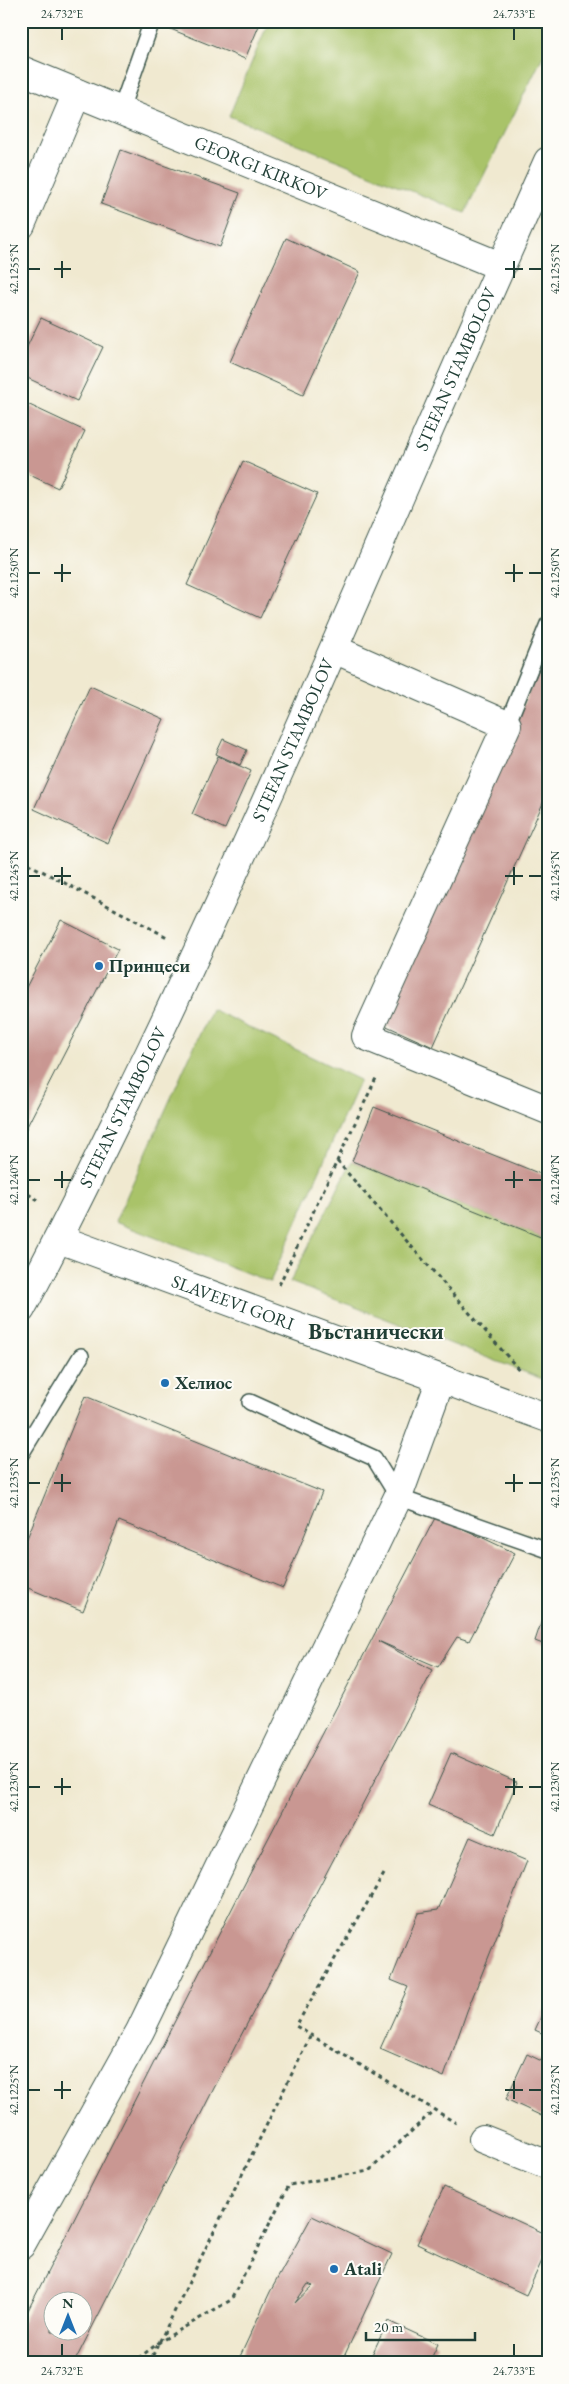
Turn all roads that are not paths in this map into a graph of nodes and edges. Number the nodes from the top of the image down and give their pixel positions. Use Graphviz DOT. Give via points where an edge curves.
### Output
graph roads {
  1 [pos="152,21"];
  2 [pos="21,70"];
  3 [pos="77,93"];
  4 [pos="121,109"];
  5 [pos="548,161"];
  6 [pos="21,225"];
  7 [pos="500,266"];
  8 [pos="548,624"];
  9 [pos="334,649"];
  10 [pos="507,725"];
  11 [pos="548,1110"];
  12 [pos="59,1239"];
  13 [pos="21,1309"];
  14 [pos="81,1356"];
  15 [pos="441,1379"];
  16 [pos="250,1402"];
  17 [pos="548,1418"];
  18 [pos="21,1454"];
  19 [pos="398,1496"];
  20 [pos="548,1550"];
  21 [pos="483,2139"];
  22 [pos="548,2166"];
  23 [pos="21,2245"];
  1 -- 4 [label="lane"];
  2 -- 3 [label="street, GEORGI KIRKOV"];
  3 -- 4 [label="street, GEORGI KIRKOV"];
  3 -- 6 [label="street"];
  4 -- 7 [label="street, GEORGI KIRKOV"];
  5 -- 7 [label="street, STEFAN STAMBOLOV"];
  7 -- 9 [label="street, STEFAN STAMBOLOV"];
  8 -- 10 [label="lane"];
  9 -- 10 [label="street"];
  9 -- 12 [label="street, STEFAN STAMBOLOV" via="197,953"];
  10 -- 11 [label="street" via="366,1036"];
  12 -- 13 [label="street, STEFAN STAMBOLOV"];
  12 -- 15 [label="street, SLAVEEVI GORI"];
  14 -- 18 [label="lane"];
  15 -- 17 [label="street, SLAVEEVI GORI"];
  15 -- 19 [label="street"];
  16 -- 19 [label="lane" via="374,1458"];
  19 -- 20 [label="lane"];
  19 -- 23 [label="street" via="140,2031"];
  21 -- 22 [label="street"];
}
